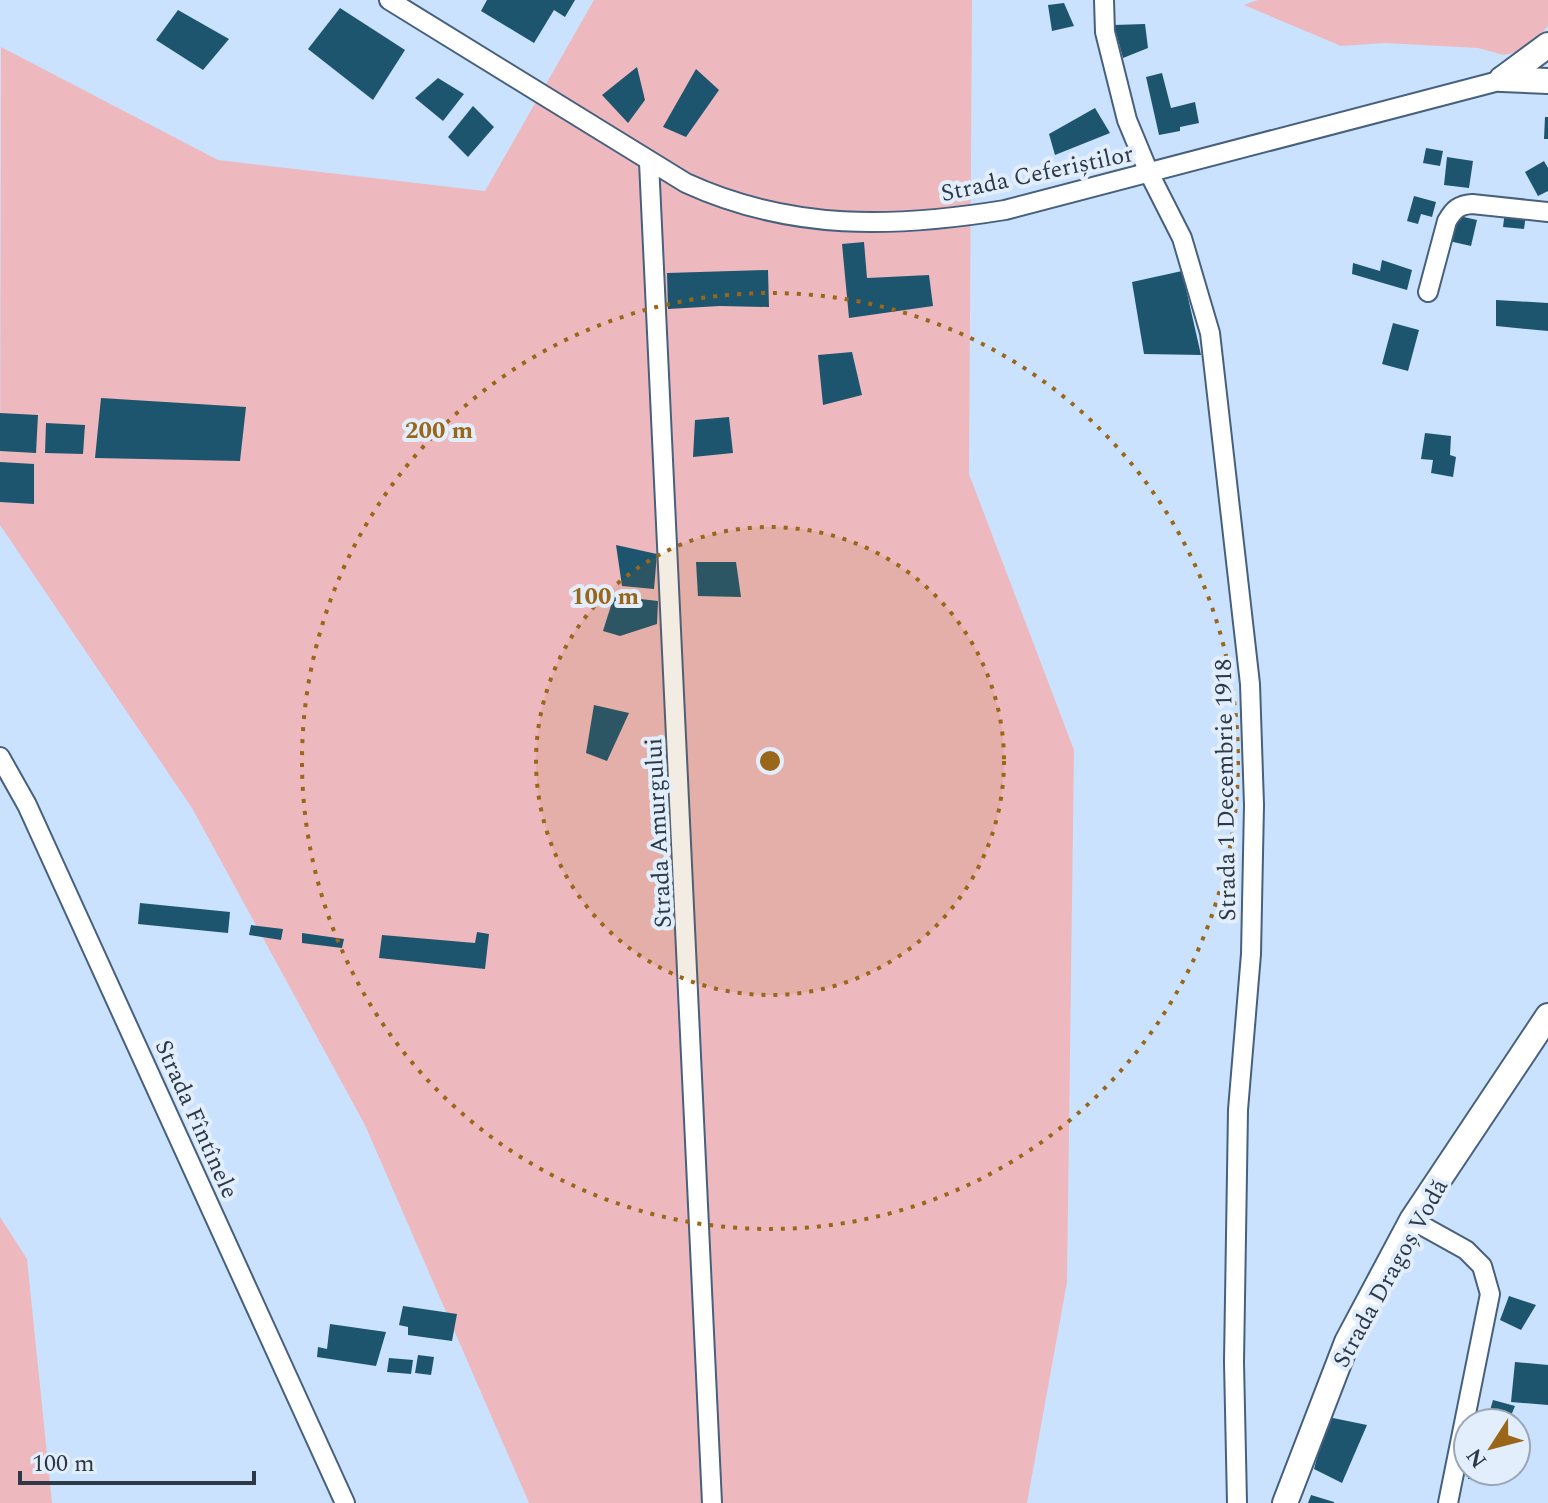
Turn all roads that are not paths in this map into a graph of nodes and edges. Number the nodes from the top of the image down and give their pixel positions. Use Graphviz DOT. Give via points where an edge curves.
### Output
graph roads {
  1 [pos="389,0"];
  2 [pos="1104,0"];
  3 [pos="1548,45"];
  4 [pos="1548,57"];
  5 [pos="1548,72"];
  6 [pos="1502,79"];
  7 [pos="1548,81"];
  8 [pos="649,162"];
  9 [pos="1149,173"];
  10 [pos="1548,212"];
  11 [pos="1428,292"];
  12 [pos="0,757"];
  13 [pos="1548,1016"];
  14 [pos="1412,1220"];
  15 [pos="345,1503"];
  16 [pos="712,1503"];
  17 [pos="1237,1503"];
  18 [pos="1285,1503"];
  19 [pos="1448,1503"];
  1 -- 8 [label="street, Strada Ceferiștilor"];
  2 -- 9 [label="street, Strada 1 Decembrie 1918" via="1109,53 1127,120"];
  3 -- 6 [label="main road"];
  4 -- 6 [label="street"];
  5 -- 6 [label="street"];
  6 -- 7 [label="main road"];
  6 -- 9 [label="street, Strada Ceferiștilor"];
  8 -- 9 [label="street, Strada Ceferiștilor" via="742,204 848,223 991,212"];
  8 -- 16 [label="street, Strada Amurgului"];
  9 -- 17 [label="street, Strada 1 Decembrie 1918" via="1182,238 1210,333 1250,684 1254,805 1251,954 1238,1110"];
  10 -- 11 [label="street" via="1461,205 1453,210"];
  12 -- 15 [label="street, Strada Fîntînele" via="27,805"];
  13 -- 14 [label="main road, Strada Dragoș Vodă"];
  14 -- 18 [label="main road, Strada Dragoș Vodă" via="1347,1342"];
  14 -- 19 [label="street" via="1466,1250 1482,1266 1490,1294"];
}
